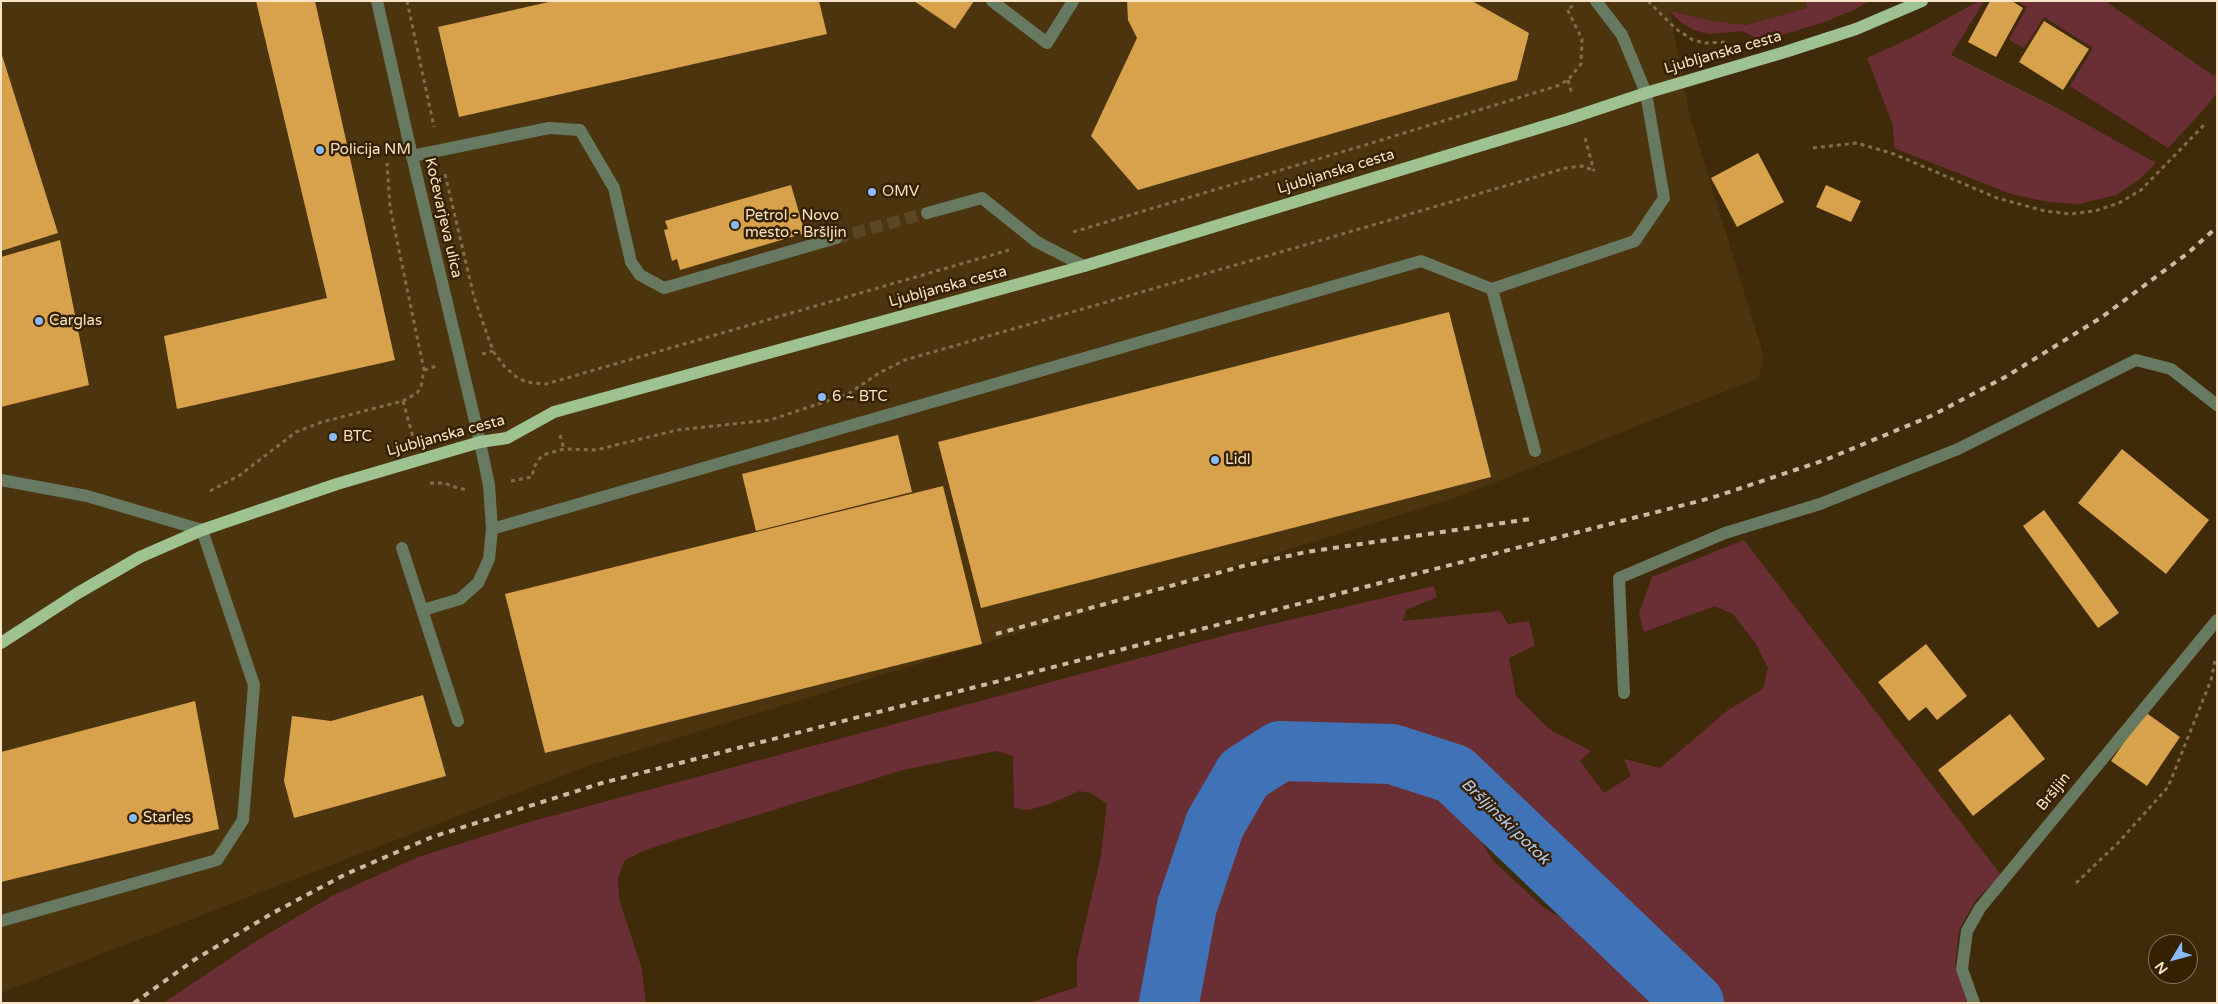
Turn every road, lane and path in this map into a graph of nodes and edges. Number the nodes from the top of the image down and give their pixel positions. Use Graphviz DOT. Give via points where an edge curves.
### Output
graph roads {
  1 [pos="377,1"];
  2 [pos="992,1"];
  3 [pos="1073,1"];
  4 [pos="1596,1"];
  5 [pos="1648,1"];
  6 [pos="1922,1"];
  7 [pos="407,2"];
  8 [pos="1567,9"];
  9 [pos="1693,40"];
  10 [pos="1646,93"];
  11 [pos="427,98"];
  12 [pos="2204,125"];
  13 [pos="1813,148"];
  14 [pos="412,156"];
  15 [pos="387,162"];
  16 [pos="1594,171"];
  17 [pos="448,183"];
  18 [pos="927,213"];
  19 [pos="1069,233"];
  20 [pos="836,238"];
  21 [pos="994,255"];
  22 [pos="1084,266"];
  23 [pos="1492,289"];
  24 [pos="2217,405"];
  25 [pos="480,442"];
  26 [pos="1535,451"];
  27 [pos="532,477"];
  28 [pos="1,480"];
  29 [pos="427,483"];
  30 [pos="460,489"];
  31 [pos="210,491"];
  32 [pos="492,529"];
  33 [pos="202,530"];
  34 [pos="402,548"];
  35 [pos="423,610"];
  36 [pos="2217,620"];
  37 [pos="1,643"];
  38 [pos="2217,656"];
  39 [pos="1624,693"];
  40 [pos="458,721"];
  41 [pos="2076,883"];
  42 [pos="1,921"];
  43 [pos="1974,1003"];
  1 -- 14 [label="street, Kočevarjeva ulica"];
  2 -- 3 [label="street" via="1047,43"];
  4 -- 10 [label="street" via="1622,35"];
  5 -- 9 [label="path" via="1676,29"];
  6 -- 10 [label="main road, Ljubljanska cesta" via="1856,29"];
  7 -- 11 [label="path"];
  8 -- 19 [label="path" via="1582,39 1581,64 1568,80 1557,86"];
  10 -- 22 [label="main road, Ljubljanska cesta"];
  10 -- 23 [label="street" via="1664,198 1635,242"];
  12 -- 13 [label="path" via="2141,190 2119,203 2070,214 1997,198 1894,154 1857,143"];
  14 -- 20 [label="street" via="548,128 580,130 614,188 631,262 640,275 664,288"];
  14 -- 25 [label="street, Kočevarjeva ulica"];
  15 -- 31 [label="path" via="390,207 424,370 421,387 403,401 296,432 240,475"];
  16 -- 27 [label="path" via="1582,166 1566,168 905,360 848,394 770,420 677,430 596,450 555,451 540,458"];
  17 -- 21 [label="path" via="474,297 494,351 504,366 519,379 532,384 546,384"];
  18 -- 22 [label="street" via="982,198 1037,242"];
  22 -- 25 [label="main road, Ljubljanska cesta" via="554,412 507,438"];
  23 -- 26 [label="street"];
  23 -- 32 [label="street" via="1421,261"];
  24 -- 39 [label="street" via="2171,370 2136,360 1958,449 1820,504 1725,533 1619,578"];
  25 -- 32 [label="street, Kočevarjeva ulica" via="489,484"];
  25 -- 33 [label="main road, Ljubljanska cesta" via="337,484"];
  28 -- 33 [label="street" via="87,496"];
  29 -- 30 [label="path" via="444,483"];
  32 -- 35 [label="street, Kočevarjeva ulica" via="489,559 478,583 460,599"];
  33 -- 37 [label="main road, Ljubljanska cesta" via="140,557"];
  33 -- 42 [label="street" via="254,685 243,820 218,860"];
  34 -- 35 [label="street"];
  35 -- 40 [label="street"];
  36 -- 43 [label="street, Bršljin" via="1980,908 1967,932 1962,969"];
  38 -- 41 [label="path" via="2211,680 2168,786 2118,843"];
}
